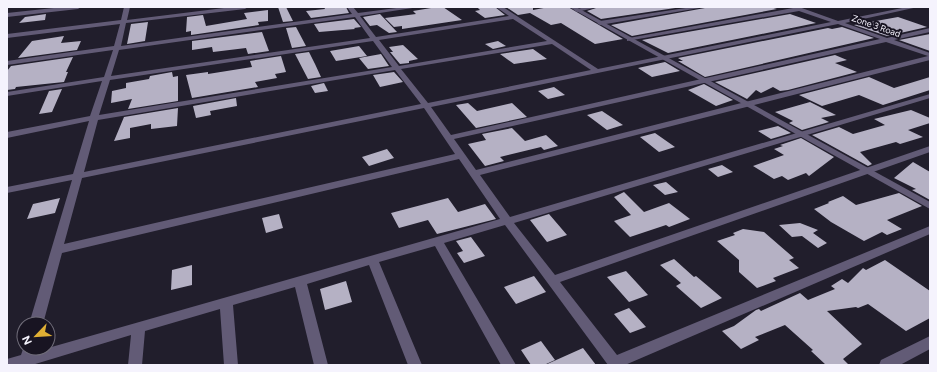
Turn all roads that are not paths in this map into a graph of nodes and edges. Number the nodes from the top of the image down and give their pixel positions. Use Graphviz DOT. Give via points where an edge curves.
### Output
graph roads {
  1 [pos="78,7"];
  2 [pos="127,7"];
  3 [pos="245,7"];
  4 [pos="350,7"];
  5 [pos="416,7"];
  6 [pos="499,7"];
  7 [pos="595,7"];
  8 [pos="702,7"];
  9 [pos="915,7"];
  10 [pos="574,8"];
  11 [pos="796,8"];
  12 [pos="7,15"];
  13 [pos="357,15"];
  14 [pos="513,17"];
  15 [pos="122,22"];
  16 [pos="600,23"];
  17 [pos="838,23"];
  18 [pos="930,30"];
  19 [pos="7,36"];
  20 [pos="376,40"];
  21 [pos="629,40"];
  22 [pos="887,40"];
  23 [pos="554,42"];
  24 [pos="117,47"];
  25 [pos="930,55"];
  26 [pos="664,58"];
  27 [pos="930,58"];
  28 [pos="7,62"];
  29 [pos="398,69"];
  30 [pos="598,72"];
  31 [pos="106,78"];
  32 [pos="704,80"];
  33 [pos="7,94"];
  34 [pos="930,96"];
  35 [pos="748,105"];
  36 [pos="426,106"];
  37 [pos="94,118"];
  38 [pos="7,134"];
  39 [pos="800,134"];
  40 [pos="448,138"];
  41 [pos="930,149"];
  42 [pos="461,156"];
  43 [pos="865,170"];
  44 [pos="474,174"];
  45 [pos="78,176"];
  46 [pos="7,190"];
  47 [pos="930,206"];
  48 [pos="507,221"];
  49 [pos="930,230"];
  50 [pos="438,240"];
  51 [pos="57,250"];
  52 [pos="372,260"];
  53 [pos="553,280"];
  54 [pos="300,281"];
  55 [pos="226,302"];
  56 [pos="38,316"];
  57 [pos="139,327"];
  58 [pos="930,342"];
  59 [pos="27,358"];
  60 [pos="615,364"];
  61 [pos="8,365"];
  62 [pos="135,365"];
  63 [pos="231,365"];
  64 [pos="321,365"];
  65 [pos="415,365"];
  66 [pos="509,365"];
  67 [pos="886,365"];
  1 -- 12 [label="street"];
  2 -- 15 [label="street"];
  3 -- 15 [label="street"];
  4 -- 13 [label="street"];
  5 -- 13 [label="street"];
  6 -- 14 [label="street"];
  7 -- 10 [label="street"];
  8 -- 16 [label="street"];
  9 -- 17 [label="street"];
  10 -- 16 [label="street"];
  11 -- 17 [label="street, Zone 3 Road"];
  11 -- 21 [label="street"];
  13 -- 20 [label="street"];
  13 -- 24 [label="street"];
  14 -- 20 [label="street"];
  14 -- 23 [label="street"];
  15 -- 19 [label="street"];
  15 -- 24 [label="street"];
  16 -- 21 [label="street"];
  17 -- 22 [label="street, Zone 3 Road"];
  17 -- 26 [label="street"];
  18 -- 22 [label="street"];
  20 -- 29 [label="street"];
  20 -- 31 [label="street"];
  21 -- 26 [label="street"];
  22 -- 25 [label="street, Zone 3 Road"];
  22 -- 32 [label="street"];
  23 -- 29 [label="street"];
  23 -- 30 [label="street"];
  24 -- 28 [label="street"];
  24 -- 31 [label="street"];
  26 -- 30 [label="street"];
  26 -- 32 [label="street"];
  27 -- 35 [label="street"];
  29 -- 36 [label="street"];
  29 -- 37 [label="street"];
  30 -- 36 [label="street"];
  31 -- 33 [label="street"];
  31 -- 37 [label="street"];
  32 -- 35 [label="street"];
  32 -- 40 [label="street"];
  34 -- 39 [label="street"];
  35 -- 39 [label="street"];
  35 -- 44 [label="street"];
  36 -- 40 [label="street"];
  36 -- 45 [label="street"];
  37 -- 38 [label="street"];
  37 -- 45 [label="street"];
  39 -- 43 [label="street"];
  39 -- 48 [label="street"];
  40 -- 42 [label="street"];
  41 -- 43 [label="street"];
  42 -- 44 [label="street"];
  42 -- 51 [label="street"];
  43 -- 47 [label="street"];
  43 -- 53 [label="street"];
  44 -- 48 [label="street"];
  45 -- 46 [label="street"];
  45 -- 51 [label="street"];
  48 -- 50 [label="street"];
  48 -- 53 [label="street"];
  49 -- 60 [label="street"];
  50 -- 52 [label="street"];
  50 -- 66 [label="street"];
  51 -- 56 [label="street"];
  52 -- 54 [label="street"];
  52 -- 65 [label="street"];
  53 -- 60 [label="street"];
  54 -- 55 [label="street"];
  54 -- 64 [label="street"];
  55 -- 57 [label="street"];
  55 -- 63 [label="street"];
  57 -- 59 [label="street"];
  57 -- 62 [label="street"];
  58 -- 67 [label="street"];
  59 -- 61 [label="street"];
}
